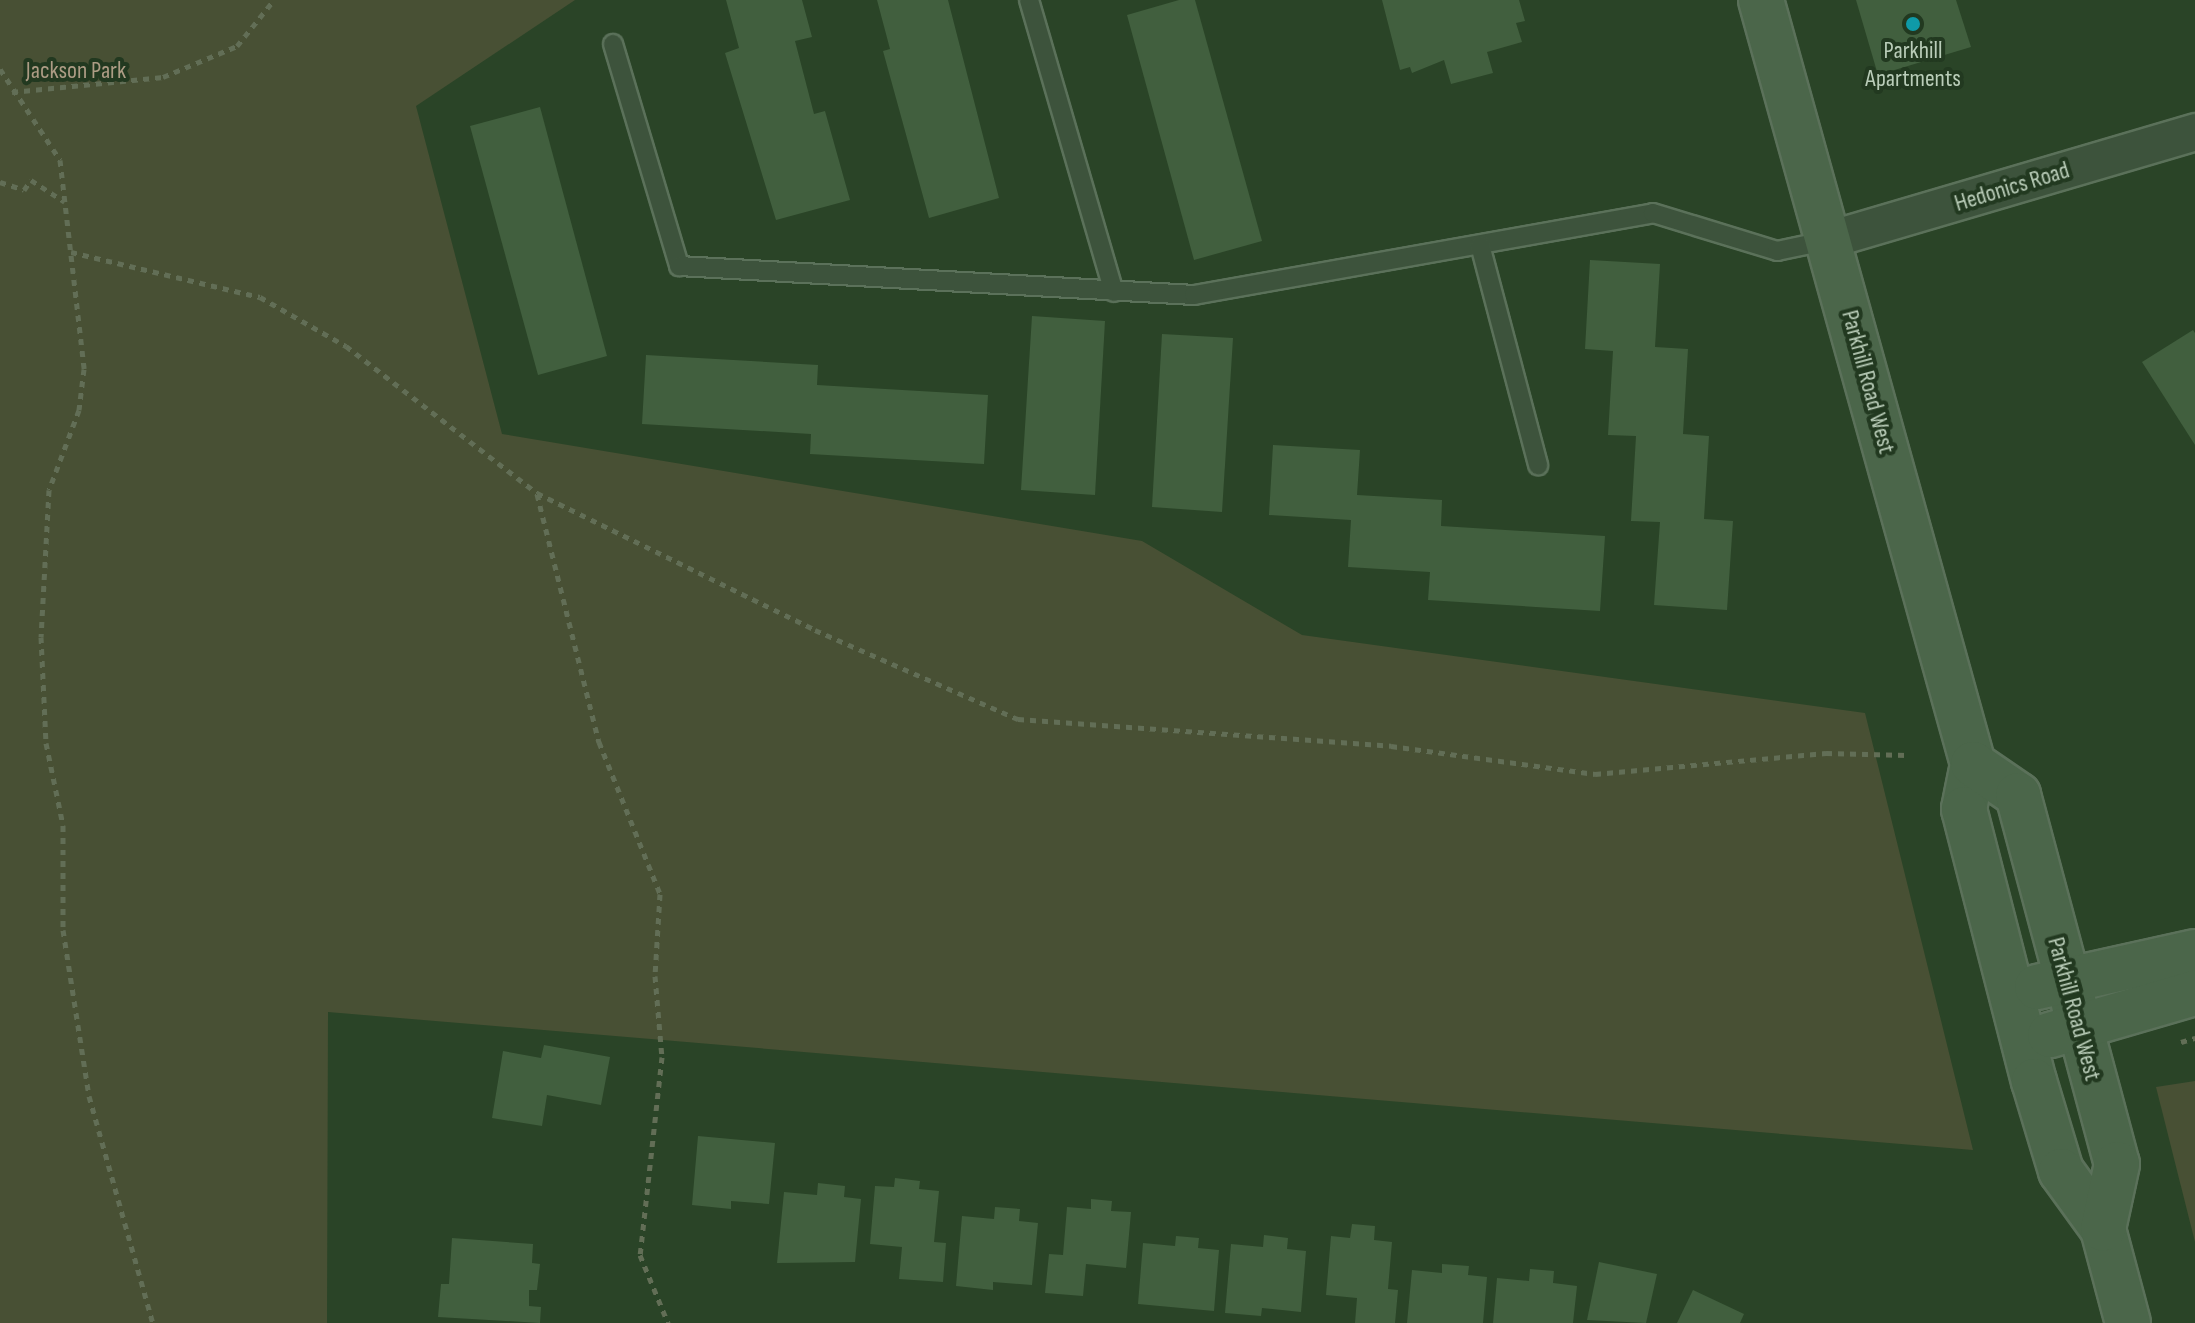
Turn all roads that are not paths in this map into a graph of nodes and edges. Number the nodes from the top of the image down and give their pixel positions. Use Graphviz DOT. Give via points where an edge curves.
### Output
graph roads {
  1 [pos="1029,0"];
  2 [pos="1761,0"];
  3 [pos="613,44"];
  4 [pos="2195,132"];
  5 [pos="1829,240"];
  6 [pos="1480,245"];
  7 [pos="1114,292"];
  8 [pos="1538,465"];
  9 [pos="1973,764"];
  10 [pos="2195,952"];
  11 [pos="2065,981"];
  12 [pos="2195,993"];
  13 [pos="2010,994"];
  14 [pos="2077,1027"];
  15 [pos="2025,1042"];
  16 [pos="2103,1229"];
  17 [pos="2128,1323"];
  1 -- 7 [label="lane"];
  2 -- 5 [label="main road, Parkhill Road West"];
  3 -- 7 [label="lane" via="679,266"];
  4 -- 5 [label="street, Hedonics Road"];
  5 -- 6 [label="lane" via="1777,251 1653,213"];
  5 -- 9 [label="main road, Parkhill Road West"];
  6 -- 7 [label="lane" via="1194,295"];
  6 -- 8 [label="lane"];
  9 -- 11 [label="main road, Parkhill Road West" via="2018,795"];
  9 -- 13 [label="main road, Parkhill Road West" via="1964,809"];
  10 -- 11 [label="main road"];
  11 -- 13 [label="main road"];
  11 -- 14 [label="main road, Parkhill Road West"];
  12 -- 14 [label="main road"];
  13 -- 15 [label="main road, Parkhill Road West"];
  14 -- 15 [label="main road"];
  14 -- 16 [label="main road, Parkhill Road West" via="2117,1164"];
  15 -- 16 [label="main road, Parkhill Road West" via="2061,1171"];
  16 -- 17 [label="main road, Parkhill Road West"];
}
